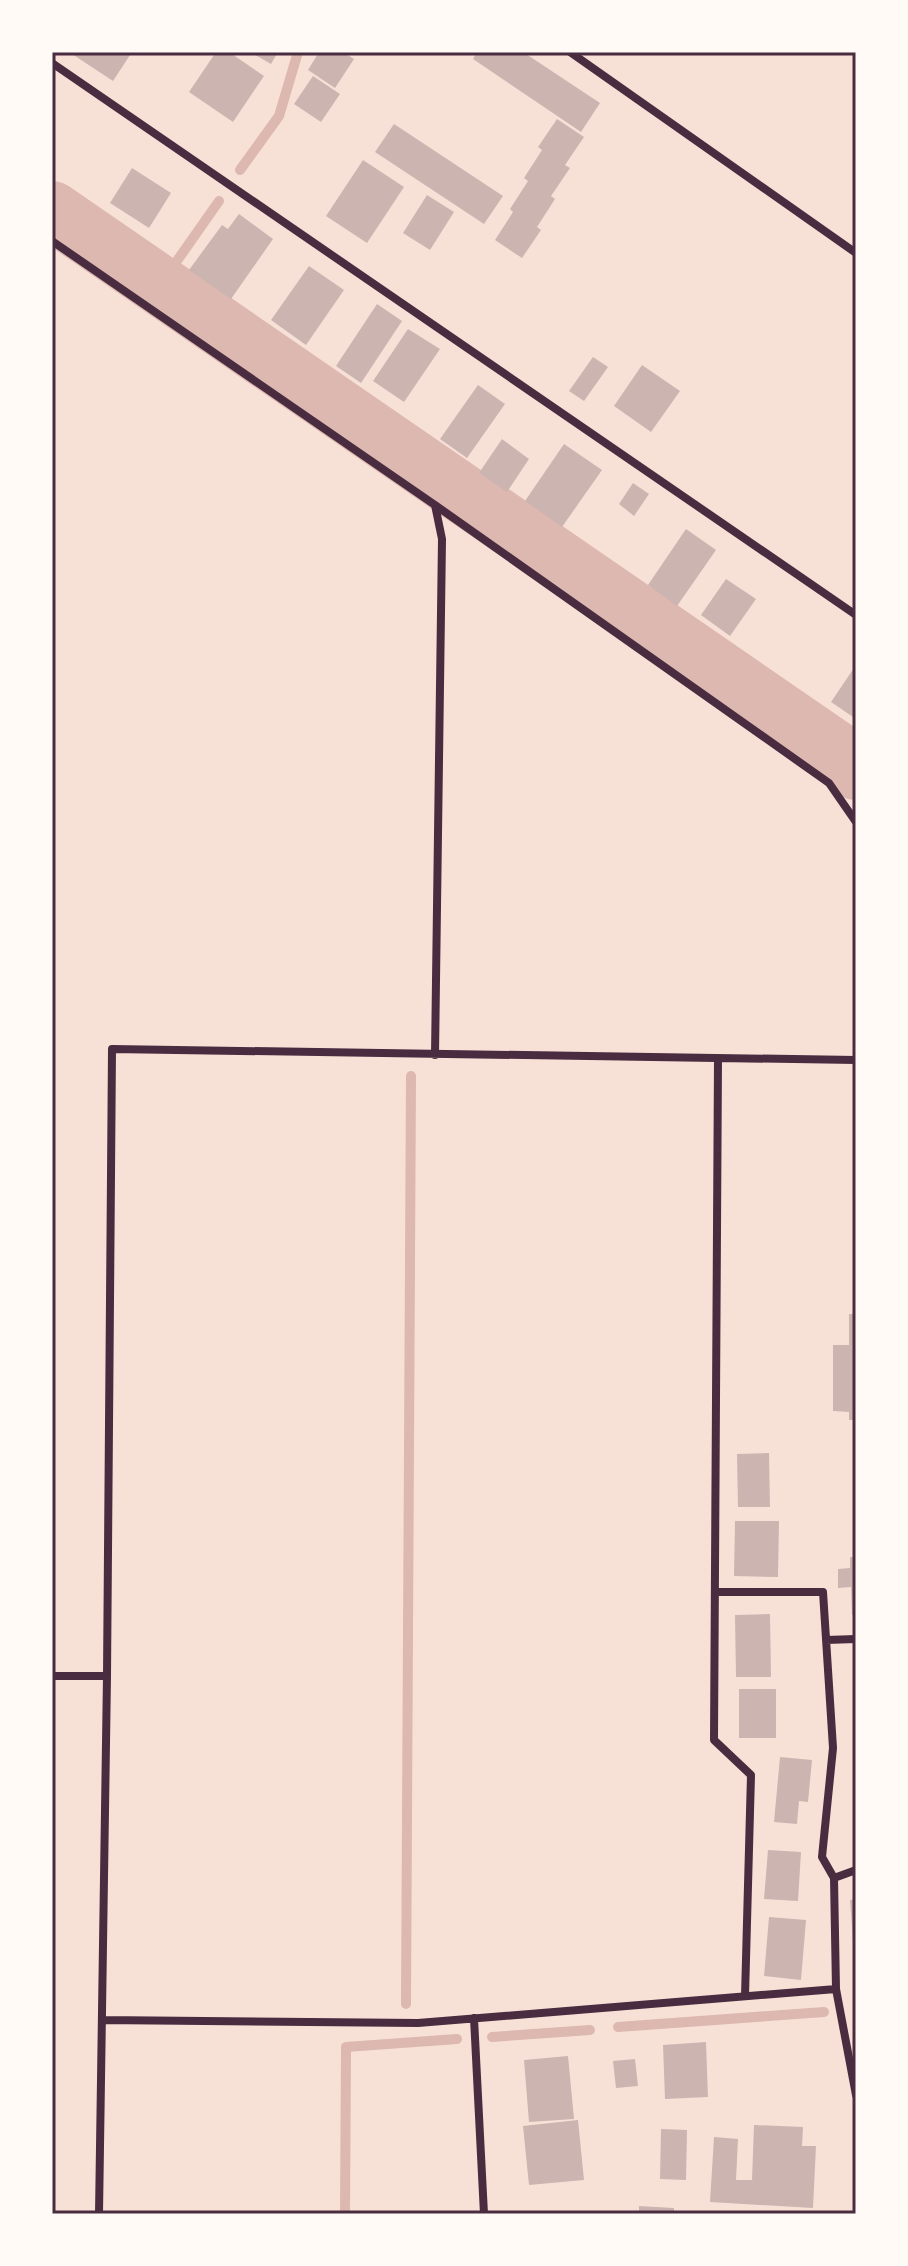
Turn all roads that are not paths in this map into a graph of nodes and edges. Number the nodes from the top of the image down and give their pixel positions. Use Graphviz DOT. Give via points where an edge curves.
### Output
graph roads {
  1 [pos="570,52"];
  2 [pos="52,63"];
  3 [pos="52,241"];
  4 [pos="856,253"];
  5 [pos="435,505"];
  6 [pos="856,615"];
  7 [pos="856,822"];
  8 [pos="435,1055"];
  9 [pos="718,1059"];
  10 [pos="856,1060"];
  11 [pos="715,1592"];
  12 [pos="856,1639"];
  13 [pos="826,1640"];
  14 [pos="52,1676"];
  15 [pos="107,1676"];
  16 [pos="856,1870"];
  17 [pos="834,1878"];
  18 [pos="836,1989"];
  19 [pos="745,1996"];
  20 [pos="474,2018"];
  21 [pos="102,2020"];
  22 [pos="856,2095"];
  23 [pos="99,2214"];
  24 [pos="484,2214"];
  1 -- 4 [label="street"];
  2 -- 6 [label="street"];
  3 -- 5 [label="street"];
  5 -- 7 [label="street" via="829,783"];
  5 -- 8 [label="street" via="442,539"];
  8 -- 9 [label="street"];
  8 -- 15 [label="street" via="112,1049"];
  9 -- 10 [label="street"];
  9 -- 11 [label="street"];
  11 -- 13 [label="street" via="823,1592"];
  11 -- 19 [label="street" via="714,1740 751,1775"];
  12 -- 13 [label="street"];
  13 -- 17 [label="street" via="833,1748 822,1857"];
  14 -- 15 [label="street"];
  15 -- 21 [label="street"];
  16 -- 17 [label="street"];
  17 -- 18 [label="street"];
  18 -- 19 [label="street"];
  18 -- 22 [label="street"];
  19 -- 20 [label="street"];
  20 -- 21 [label="street" via="418,2023"];
  20 -- 24 [label="street"];
  21 -- 23 [label="street"];
}
